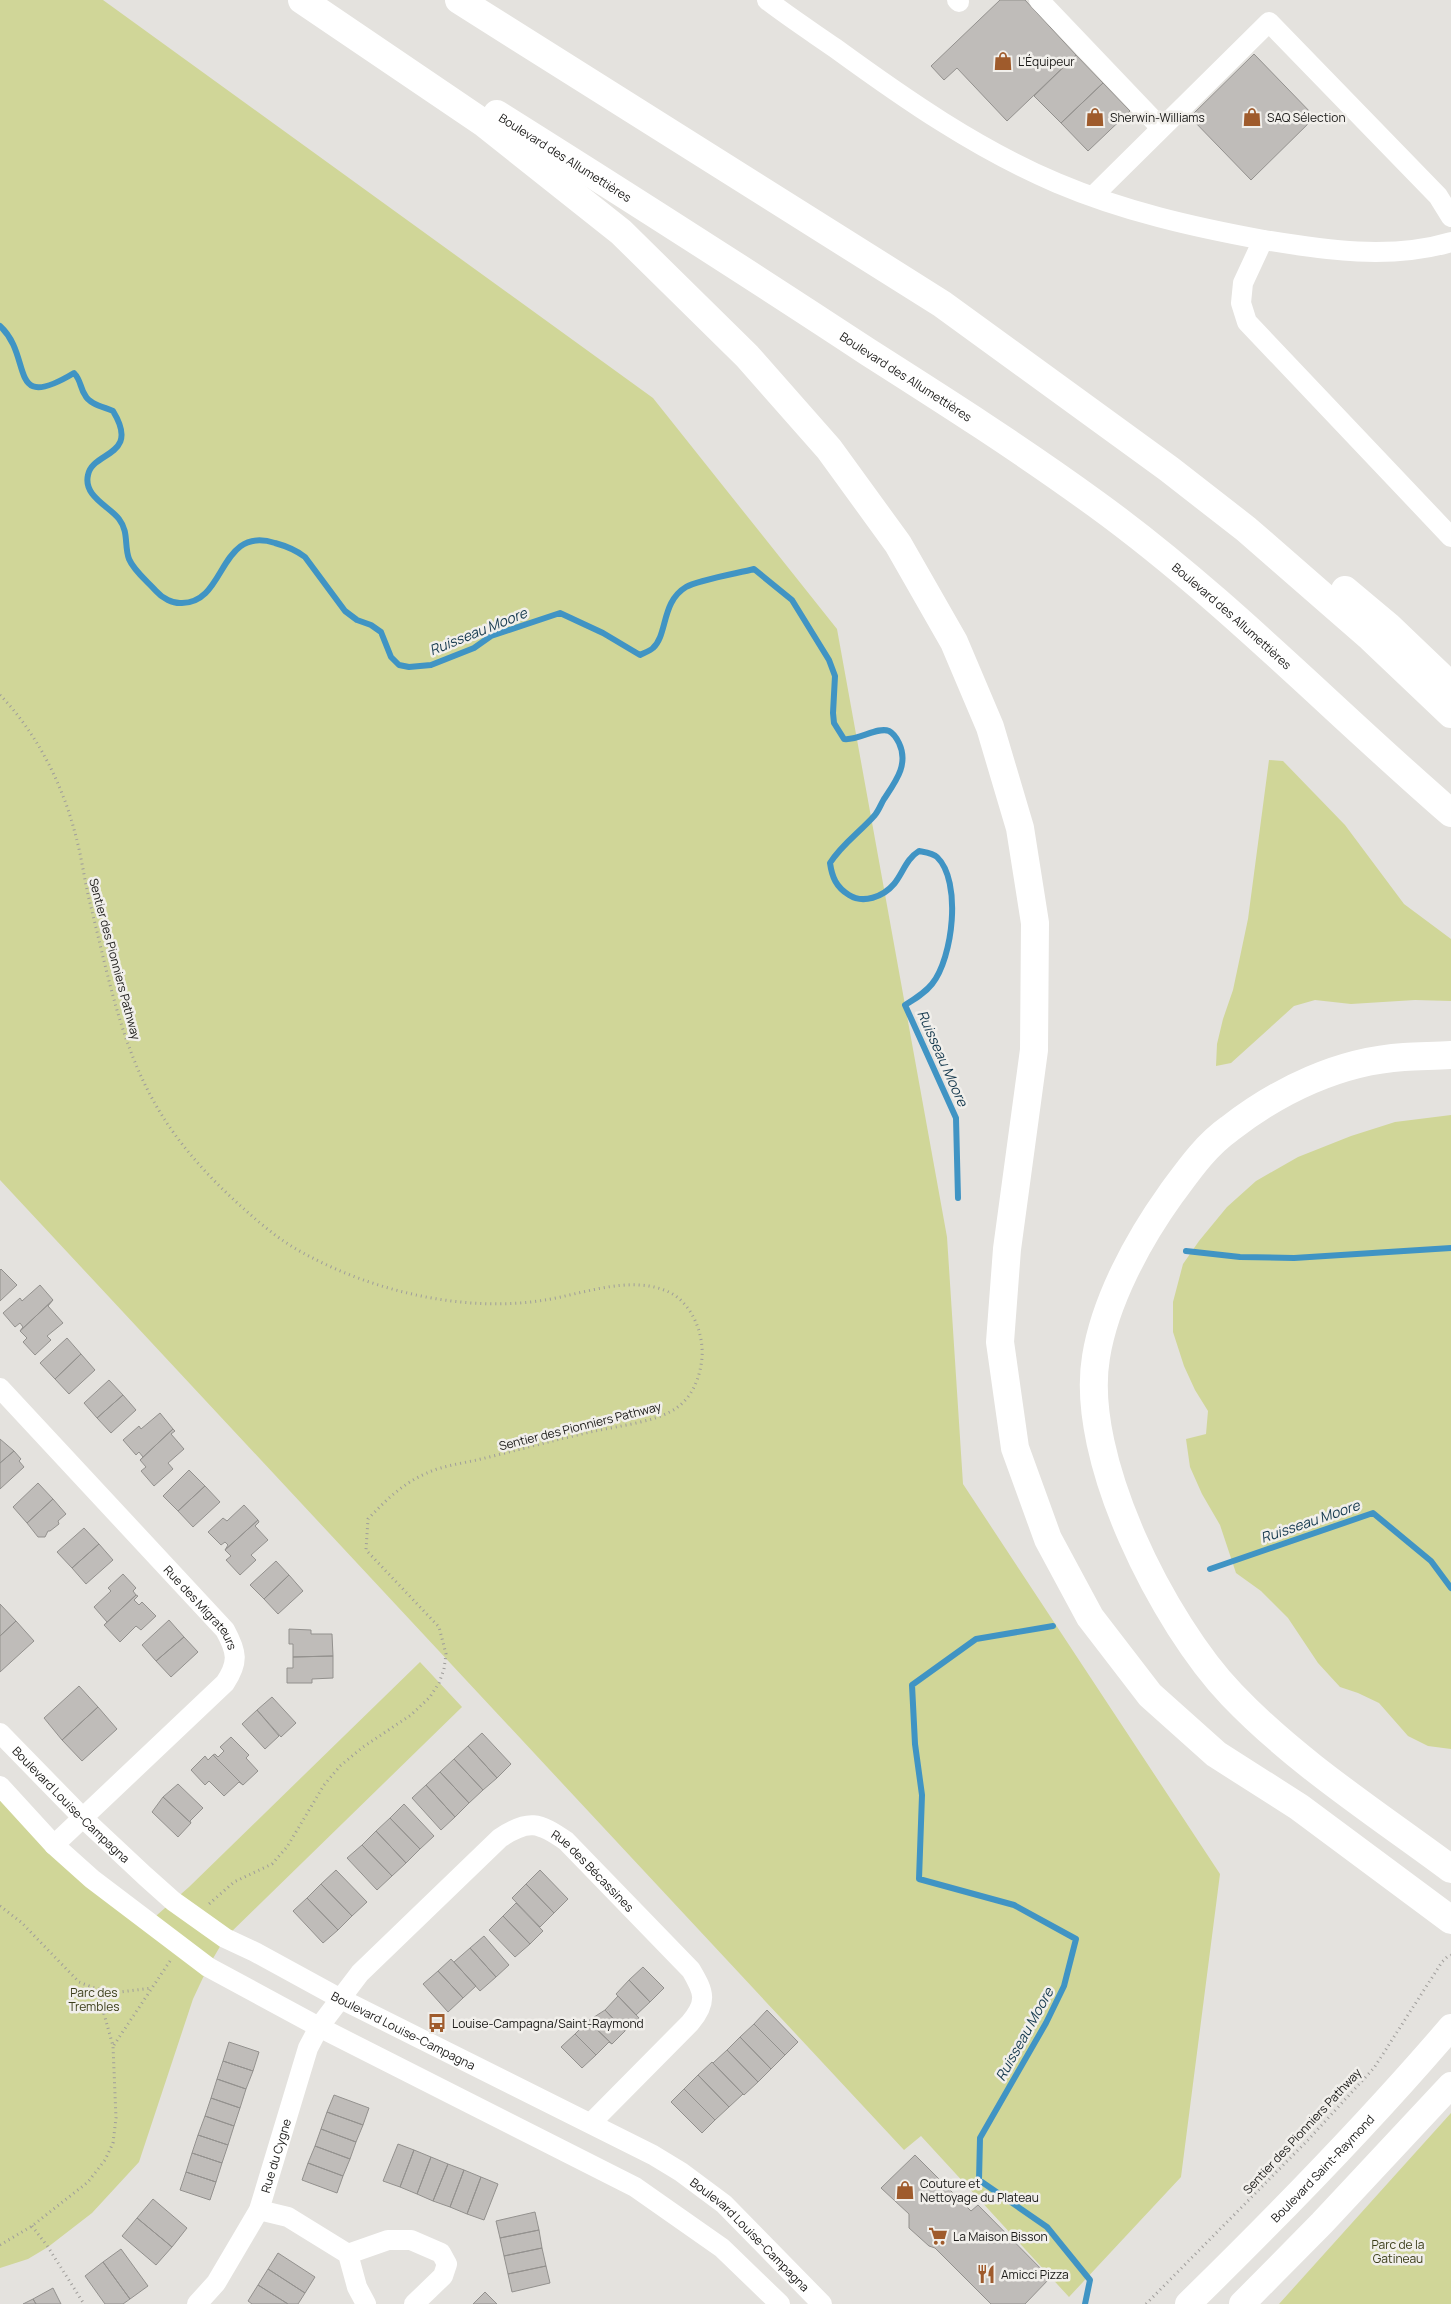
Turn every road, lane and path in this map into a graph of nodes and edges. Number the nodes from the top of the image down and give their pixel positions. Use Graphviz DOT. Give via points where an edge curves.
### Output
graph roads {
  1 [pos="302,0"];
  2 [pos="316,0"];
  3 [pos="459,0"];
  4 [pos="767,0"];
  5 [pos="1039,0"];
  6 [pos="1161,128"];
  7 [pos="1092,196"];
  8 [pos="1451,217"];
  9 [pos="1263,240"];
  10 [pos="1451,242"];
  11 [pos="942,304"];
  12 [pos="1451,537"];
  13 [pos="1451,686"];
  14 [pos="0,695"];
  15 [pos="1451,714"];
  16 [pos="1451,813"];
  17 [pos="1451,1055"];
  18 [pos="0,1388"];
  19 [pos="0,1734"];
  20 [pos="0,1786"];
  21 [pos="83,1818"];
  22 [pos="54,1845"];
  23 [pos="1451,1869"];
  24 [pos="209,1903"];
  25 [pos="0,1906"];
  26 [pos="1451,1920"];
  27 [pos="1451,1955"];
  28 [pos="171,1959"];
  29 [pos="152,1988"];
  30 [pos="97,1989"];
  31 [pos="341,2000"];
  32 [pos="319,2027"];
  33 [pos="1451,2027"];
  34 [pos="113,2046"];
  35 [pos="1451,2085"];
  36 [pos="591,2123"];
  37 [pos="259,2210"];
  38 [pos="32,2226"];
  39 [pos="0,2245"];
  40 [pos="348,2254"];
  41 [pos="84,2304"];
  42 [pos="197,2304"];
  43 [pos="366,2304"];
  44 [pos="414,2304"];
  45 [pos="780,2304"];
  46 [pos="822,2304"];
  47 [pos="1146,2304"];
  48 [pos="1188,2304"];
  49 [pos="1242,2304"];
  1 -- 26 [label="highway" via="485,124 621,232 748,356 829,448 898,544 954,642 990,727 1020,828 1034,923 1034,1050 1007,1249 1000,1342 1015,1448 1048,1539 1090,1617 1150,1695 1216,1754 1299,1807"];
  2 -- 16 [label="highway, Boulevard des Allumettières" via="696,238 1097,504 1208,591"];
  3 -- 11 [label="highway"];
  4 -- 7 [label="street" via="879,80 988,150"];
  5 -- 6 [label="street"];
  6 -- 7 [label="street"];
  6 -- 8 [label="street" via="1268,22 1438,196"];
  7 -- 9 [label="street" via="1174,222"];
  9 -- 10 [label="street" via="1311,248 1368,251 1406,250"];
  9 -- 12 [label="street" via="1243,283 1240,303 1247,322"];
  11 -- 13 [label="highway" via="1272,529 1388,626"];
  11 -- 15 [label="highway" via="1246,529 1372,638"];
  14 -- 24 [label="path, Sentier des Pionniers Pathway" via="37,743 64,800 75,830 88,894 127,1041 151,1098 196,1161 252,1217 302,1253 334,1268 436,1300 494,1304 545,1300 622,1286 645,1285 666,1290 690,1311 701,1339 702,1357 694,1388 671,1412 428,1472 393,1493 368,1519 366,1550 439,1627 446,1654 439,1683 411,1715 340,1766 272,1864 234,1882"];
  17 -- 23 [label="highway" via="1402,1057 1356,1065 1312,1079 1272,1100 1227,1130 1194,1163 1142,1238 1101,1332 1093,1384 1098,1430 1109,1475 1127,1522 1166,1606 1211,1673 1295,1753"];
  18 -- 21 [label="street, Rue des Migrateurs" via="225,1630 236,1659 225,1683"];
  19 -- 21 [label="street, Boulevard Louise-Campagna"];
  20 -- 22 [label="street"];
  21 -- 22 [label="street, Rue des Migrateurs"];
  21 -- 31 [label="street, Boulevard Louise-Campagna" via="173,1901 225,1938"];
  22 -- 32 [label="street" via="92,1879 208,1967"];
  25 -- 30 [label="path" via="21,1922 79,1982"];
  27 -- 47 [label="path, Sentier des Pionniers Pathway" via="1442,1962 1374,2068 1308,2140"];
  28 -- 29 [label="path"];
  29 -- 30 [label="path" via="120,1992"];
  29 -- 34 [label="path"];
  30 -- 34 [label="path"];
  31 -- 32 [label="street, Rue du Cygne"];
  31 -- 36 [label="street, Boulevard Louise-Campagna"];
  31 -- 36 [label="street, Rue des Bécassines" via="360,1973 500,1838 516,1827 532,1823 549,1829 566,1840 691,1970 703,1995 700,2010 690,2023"];
  32 -- 37 [label="street, Rue du Cygne" via="308,2048"];
  32 -- 45 [label="street" via="635,2187 722,2248"];
  33 -- 48 [label="main road, Boulevard Saint-Raymond" via="1294,2200"];
  34 -- 38 [label="path" via="116,2118 113,2143 88,2182"];
  35 -- 49 [label="main road"];
  36 -- 46 [label="street, Boulevard Louise-Campagna" via="653,2155 702,2187 742,2221"];
  37 -- 40 [label="street" via="288,2217"];
  37 -- 42 [label="street, Rue du Cygne" via="216,2283"];
  38 -- 39 [label="path"];
  38 -- 41 [label="path"];
  40 -- 43 [label="street" via="357,2287"];
  40 -- 44 [label="street" via="388,2240 411,2240 441,2252 447,2264 443,2276"];
}
